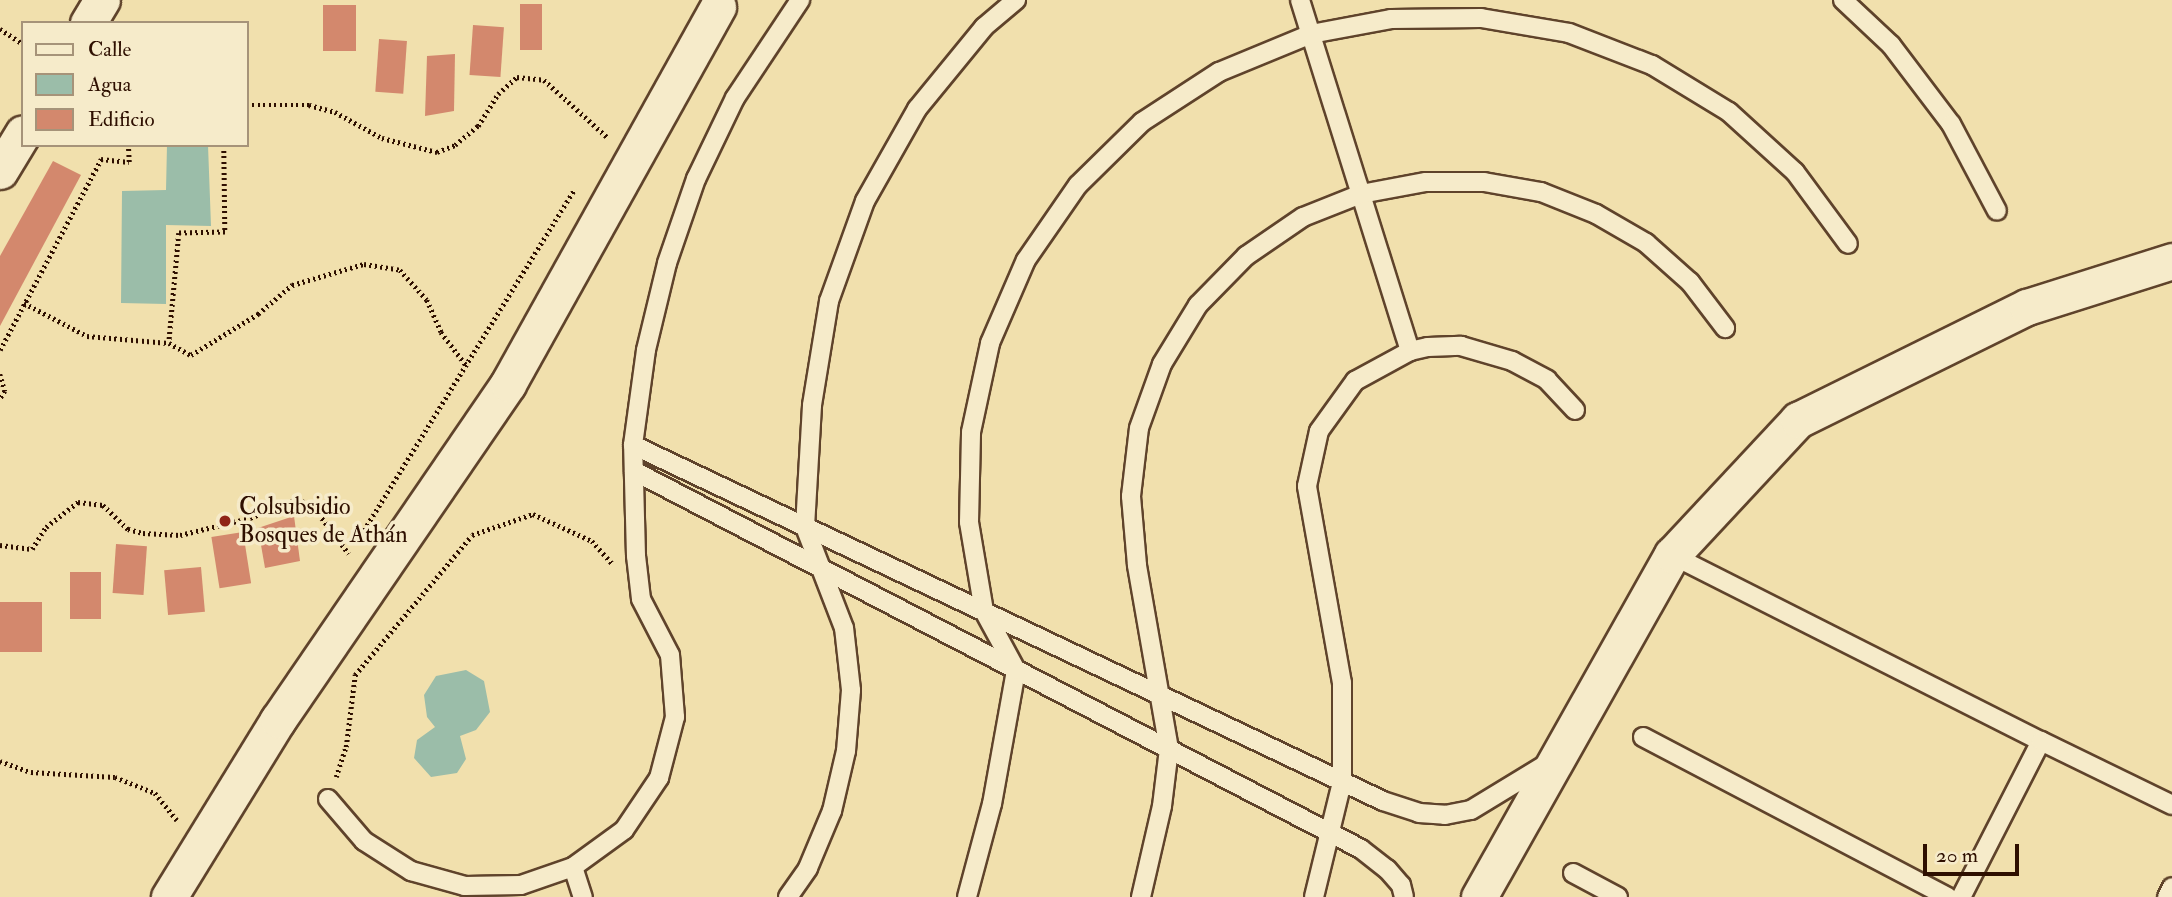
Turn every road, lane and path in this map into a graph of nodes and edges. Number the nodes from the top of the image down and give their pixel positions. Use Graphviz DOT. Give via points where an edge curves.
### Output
graph roads {
  1 [pos="102,0"];
  2 [pos="800,0"];
  3 [pos="1016,0"];
  4 [pos="1300,0"];
  5 [pos="1843,0"];
  6 [pos="718,7"];
  7 [pos="89,21"];
  8 [pos="0,29"];
  9 [pos="1311,34"];
  10 [pos="21,43"];
  11 [pos="248,106"];
  12 [pos="21,136"];
  13 [pos="128,147"];
  14 [pos="223,147"];
  15 [pos="600,148"];
  16 [pos="0,171"];
  17 [pos="579,182"];
  18 [pos="1361,194"];
  19 [pos="1997,211"];
  20 [pos="1848,244"];
  21 [pos="2172,261"];
  22 [pos="24,303"];
  23 [pos="1726,328"];
  24 [pos="169,343"];
  25 [pos="0,350"];
  26 [pos="1410,351"];
  27 [pos="466,365"];
  28 [pos="0,374"];
  29 [pos="0,399"];
  30 [pos="1575,410"];
  31 [pos="633,445"];
  32 [pos="634,471"];
  33 [pos="806,527"];
  34 [pos="0,545"];
  35 [pos="349,554"];
  36 [pos="1672,555"];
  37 [pos="342,565"];
  38 [pos="825,570"];
  39 [pos="641,599"];
  40 [pos="984,611"];
  41 [pos="1016,670"];
  42 [pos="1160,695"];
  43 [pos="1643,737"];
  44 [pos="2041,741"];
  45 [pos="1169,749"];
  46 [pos="1556,758"];
  47 [pos="0,761"];
  48 [pos="1342,782"];
  49 [pos="328,799"];
  50 [pos="2172,804"];
  51 [pos="189,813"];
  52 [pos="1328,832"];
  53 [pos="573,867"];
  54 [pos="1573,873"];
  55 [pos="2172,887"];
  56 [pos="169,897"];
  57 [pos="583,897"];
  58 [pos="788,897"];
  59 [pos="967,897"];
  60 [pos="1141,897"];
  61 [pos="1314,897"];
  62 [pos="1404,897"];
  63 [pos="1479,897"];
  64 [pos="1618,897"];
  65 [pos="1948,897"];
  66 [pos="1961,897"];
  67 [pos="2167,897"];
  1 -- 7 [label="street"];
  2 -- 31 [label="lane" via="735,98 696,179 664,275 646,351"];
  3 -- 33 [label="lane" via="984,27 917,109 865,201 830,301 812,405"];
  4 -- 9 [label="lane"];
  5 -- 19 [label="lane" via="1891,45 1951,124"];
  6 -- 56 [label="street" via="508,384 278,720"];
  8 -- 10 [label="path"];
  9 -- 18 [label="lane"];
  9 -- 20 [label="lane" via="1391,19 1480,18 1569,33 1653,65 1738,120 1795,172"];
  9 -- 40 [label="lane" via="1219,72 1142,122 1077,185 1026,260 990,343 971,432 969,522"];
  11 -- 15 [label="path" via="309,105 335,112 382,138 436,152 455,145 478,126 498,94 517,77 544,79 607,136"];
  12 -- 16 [label="street"];
  13 -- 22 [label="path" via="129,162 101,159"];
  14 -- 24 [label="path" via="225,232 179,233"];
  17 -- 27 [label="path"];
  18 -- 23 [label="lane" via="1426,182 1484,182 1541,192 1596,214 1646,243 1690,282"];
  18 -- 26 [label="lane"];
  18 -- 42 [label="lane" via="1303,217 1246,256 1198,305 1162,364 1139,428 1131,496"];
  21 -- 36 [label="street" via="2027,307 1798,421"];
  22 -- 24 [label="path" via="87,336"];
  22 -- 25 [label="path"];
  24 -- 27 [label="path" via="191,355 258,314 292,285 364,264 400,270 428,300 441,332"];
  26 -- 30 [label="lane" via="1461,346 1513,361 1547,380"];
  26 -- 48 [label="lane" via="1355,381 1319,431 1307,486 1342,683"];
  27 -- 35 [label="path"];
  28 -- 29 [label="path" via="5,391"];
  31 -- 32 [label="lane"];
  31 -- 33 [label="lane"];
  32 -- 38 [label="lane"];
  32 -- 39 [label="lane"];
  33 -- 38 [label="lane"];
  33 -- 40 [label="lane"];
  34 -- 35 [label="path" via="33,549 46,527 78,502 103,505 135,531 180,534 250,517 297,499 312,505"];
  35 -- 37 [label="path"];
  36 -- 44 [label="lane"];
  36 -- 46 [label="street"];
  38 -- 41 [label="lane"];
  38 -- 58 [label="lane" via="844,628 851,690 846,751 832,811 808,868"];
  39 -- 49 [label="path" via="592,541 533,514 472,534 355,674 346,747"];
  39 -- 53 [label="lane" via="670,655 675,718 659,778 624,830"];
  40 -- 41 [label="lane"];
  40 -- 42 [label="lane"];
  41 -- 45 [label="lane"];
  41 -- 59 [label="lane" via="992,804"];
  42 -- 45 [label="lane"];
  42 -- 48 [label="lane"];
  43 -- 65 [label="lane"];
  44 -- 50 [label="lane"];
  44 -- 66 [label="lane"];
  45 -- 52 [label="lane"];
  45 -- 60 [label="lane" via="1162,806"];
  46 -- 48 [label="lane" via="1471,810 1445,815 1383,801"];
  46 -- 63 [label="street"];
  47 -- 51 [label="path" via="31,772 115,777 155,793 181,825"];
  48 -- 52 [label="lane"];
  49 -- 53 [label="lane" via="364,841 411,871 465,886 521,884"];
  52 -- 61 [label="lane"];
  52 -- 62 [label="lane" via="1387,869 1401,885"];
  53 -- 57 [label="lane"];
  54 -- 64 [label="lane"];
  55 -- 67 [label="lane"];
}
